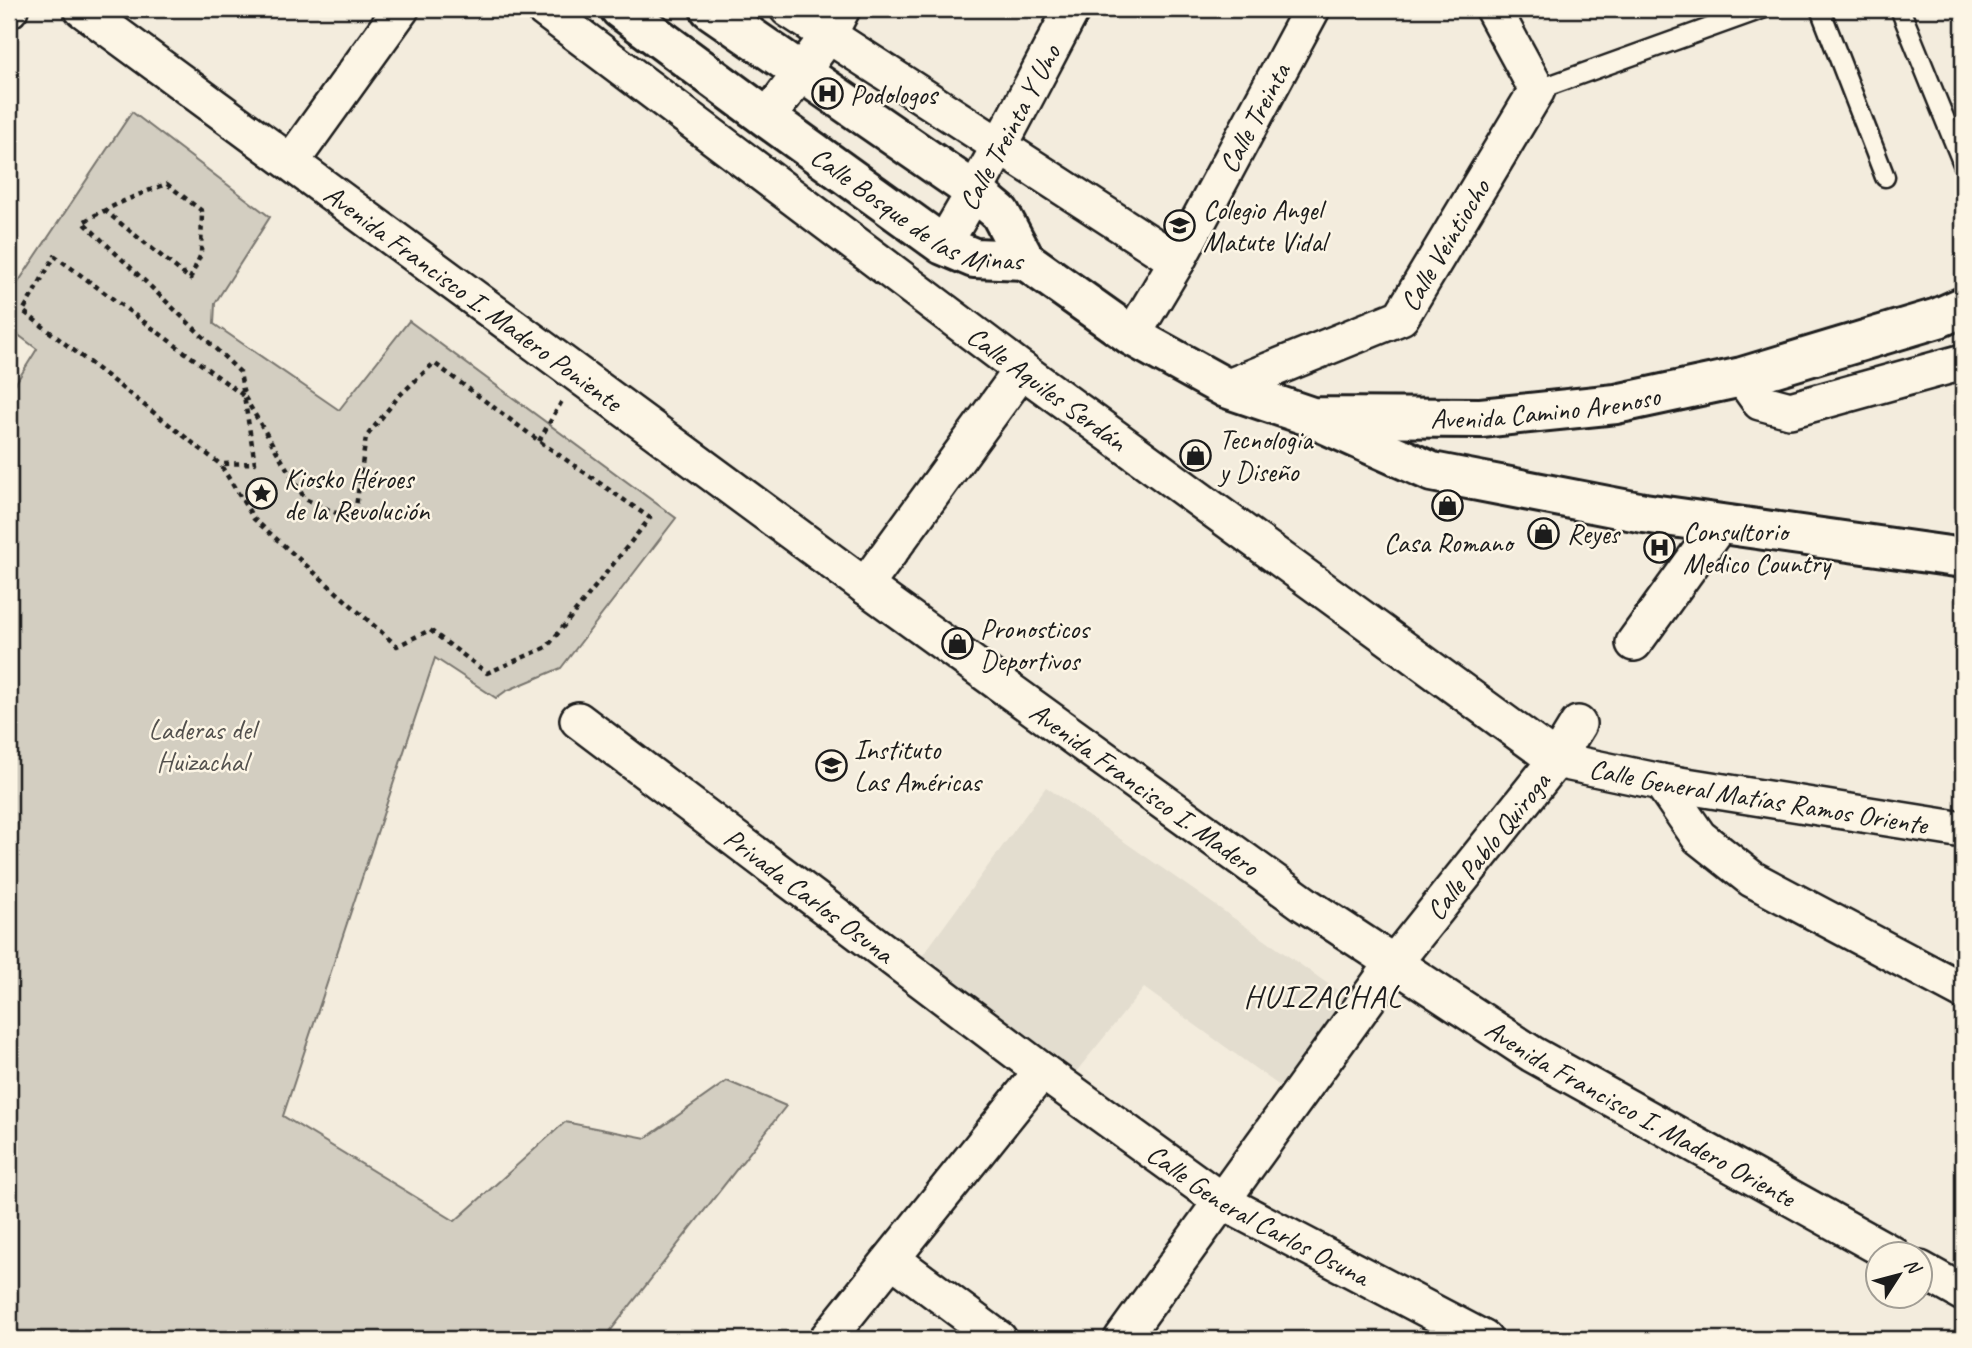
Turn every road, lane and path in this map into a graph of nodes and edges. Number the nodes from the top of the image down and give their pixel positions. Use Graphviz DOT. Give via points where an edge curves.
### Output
graph roads {
  1 [pos="82,9"];
  2 [pos="401,9"];
  3 [pos="544,9"];
  4 [pos="620,9"];
  5 [pos="710,9"];
  6 [pos="788,9"];
  7 [pos="1072,9"];
  8 [pos="1312,9"];
  9 [pos="1493,9"];
  10 [pos="1762,9"];
  11 [pos="1820,9"];
  12 [pos="1900,9"];
  13 [pos="1741,12"];
  14 [pos="835,22"];
  15 [pos="802,73"];
  16 [pos="1537,90"];
  17 [pos="767,118"];
  18 [pos="999,145"];
  19 [pos="291,162"];
  20 [pos="1963,164"];
  21 [pos="1885,177"];
  22 [pos="975,192"];
  23 [pos="104,210"];
  24 [pos="943,245"];
  25 [pos="1025,260"];
  26 [pos="1177,261"];
  27 [pos="1963,307"];
  28 [pos="1132,336"];
  29 [pos="1962,367"];
  30 [pos="1022,370"];
  31 [pos="578,373"];
  32 [pos="1742,377"];
  33 [pos="1226,388"];
  34 [pos="244,396"];
  35 [pos="1312,417"];
  36 [pos="540,441"];
  37 [pos="220,464"];
  38 [pos="1720,524"];
  39 [pos="1963,558"];
  40 [pos="865,586"];
  41 [pos="1634,643"];
  42 [pos="578,720"];
  43 [pos="1577,724"];
  44 [pos="1556,760"];
  45 [pos="1661,782"];
  46 [pos="1963,830"];
  47 [pos="1393,964"];
  48 [pos="1963,991"];
  49 [pos="1042,1072"];
  50 [pos="1223,1202"];
  51 [pos="1867,1240"];
  52 [pos="892,1259"];
  53 [pos="1934,1277"];
  54 [pos="1963,1293"];
  55 [pos="827,1339"];
  56 [pos="999,1339"];
  57 [pos="1122,1339"];
  58 [pos="1484,1339"];
  1 -- 19 [label="street, Avenida Francisco I. Madero Poniente"];
  2 -- 19 [label="street"];
  3 -- 30 [label="street, Calle Aquiles Serdán"];
  4 -- 17 [label="main road, Calle Bosque de las Minas"];
  5 -- 15 [label="main road, Calle Bosque de las Minas"];
  6 -- 14 [label="street"];
  7 -- 18 [label="street, Calle Treinta Y Uno"];
  8 -- 26 [label="street, Calle Treinta"];
  9 -- 16 [label="street"];
  10 -- 13 [label="lane"];
  11 -- 21 [label="lane"];
  12 -- 20 [label="lane"];
  13 -- 16 [label="lane"];
  14 -- 15 [label="street"];
  14 -- 18 [label="street"];
  15 -- 17 [label="street"];
  15 -- 22 [label="main road, Calle Bosque de las Minas"];
  16 -- 33 [label="street, Calle Veintiocho" via="1401,317"];
  17 -- 24 [label="main road, Calle Bosque de las Minas"];
  18 -- 22 [label="street, Calle Treinta Y Uno"];
  18 -- 26 [label="street"];
  19 -- 31 [label="street, Avenida Francisco I. Madero Poniente"];
  22 -- 24 [label="street, Calle Treinta Y Uno"];
  22 -- 25 [label="main road, Calle Bosque de las Minas" via="1000,213"];
  23 -- 23 [label="path" via="168,262 190,279 201,254 202,211 167,184"];
  23 -- 34 [label="path" via="83,222 240,372"];
  24 -- 25 [label="main road, Calle Bosque de las Minas" via="974,258"];
  25 -- 28 [label="main road, Avenida Camino Arenoso"];
  26 -- 28 [label="street, Calle Treinta"];
  27 -- 32 [label="main road, Avenida Camino Arenoso"];
  28 -- 33 [label="main road, Avenida Camino Arenoso"];
  29 -- 32 [label="street" via="1790,410 1760,402"];
  30 -- 40 [label="street"];
  30 -- 44 [label="street, Calle Aquiles Serdán"];
  31 -- 36 [label="path"];
  31 -- 40 [label="street, Avenida Francisco I. Madero Poniente"];
  32 -- 35 [label="main road, Avenida Camino Arenoso" via="1616,404 1481,418"];
  33 -- 35 [label="main road, Avenida Camino Arenoso"];
  34 -- 36 [label="path" via="305,499 354,521 366,437 434,363"];
  34 -- 37 [label="path" via="256,463"];
  34 -- 37 [label="path" via="55,256 23,311"];
  35 -- 38 [label="main road" via="1432,472"];
  36 -- 37 [label="path" via="650,518 547,647 487,673 430,630 397,646 254,519"];
  38 -- 39 [label="main road"];
  38 -- 41 [label="street"];
  40 -- 47 [label="street, Avenida Francisco I. Madero"];
  42 -- 49 [label="street, Privada Carlos Osuna"];
  43 -- 44 [label="street, Calle Pablo Quiroga"];
  44 -- 45 [label="street, Calle General Matías Ramos Oriente"];
  44 -- 47 [label="street, Calle Pablo Quiroga"];
  45 -- 46 [label="street, Calle General Matías Ramos Oriente"];
  45 -- 48 [label="street" via="1699,837 1752,879"];
  47 -- 50 [label="street, Calle Pablo Quiroga"];
  47 -- 51 [label="street, Avenida Francisco I. Madero Oriente" via="1532,1054"];
  49 -- 50 [label="street, Calle General Carlos Osuna"];
  49 -- 52 [label="street"];
  50 -- 57 [label="street, Calle Pablo Quiroga"];
  50 -- 58 [label="street, Calle General Carlos Osuna"];
  52 -- 55 [label="street"];
  52 -- 56 [label="street"];
  53 -- 54 [label="street"];
}
